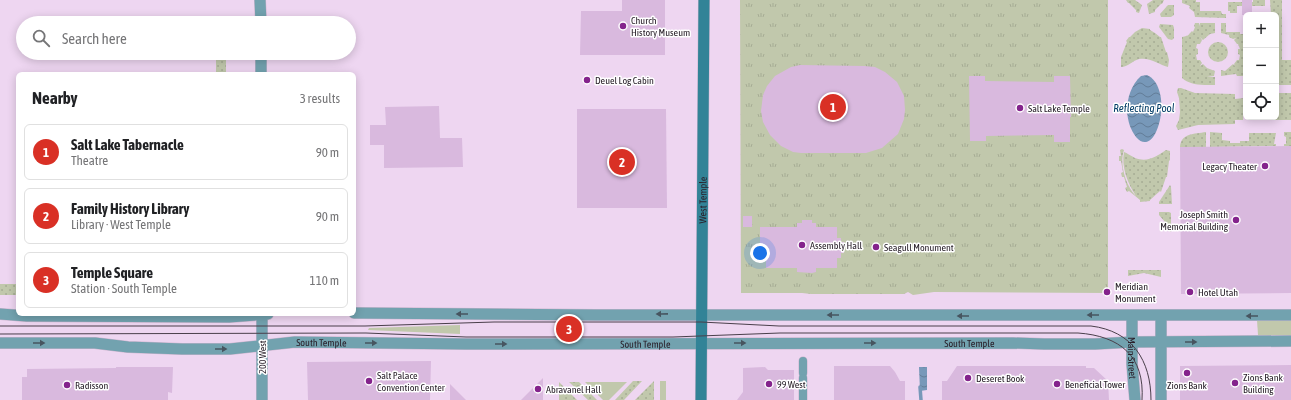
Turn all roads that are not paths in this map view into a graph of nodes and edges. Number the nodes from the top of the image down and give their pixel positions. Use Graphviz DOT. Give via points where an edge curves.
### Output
graph roads {
  1 [pos="260,0"];
  2 [pos="704,0"];
  3 [pos="261,16"];
  4 [pos="261,60"];
  5 [pos="261,72"];
  6 [pos="356,313"];
  7 [pos="0,314"];
  8 [pos="701,314"];
  9 [pos="16,315"];
  10 [pos="1291,315"];
  11 [pos="27,316"];
  12 [pos="240,316"];
  13 [pos="262,316"];
  14 [pos="1132,316"];
  15 [pos="1161,316"];
  16 [pos="1291,341"];
  17 [pos="1132,342"];
  18 [pos="1161,342"];
  19 [pos="0,343"];
  20 [pos="701,344"];
  21 [pos="262,345"];
  22 [pos="803,361"];
  23 [pos="262,400"];
  24 [pos="701,400"];
  25 [pos="803,400"];
  26 [pos="1135,400"];
  27 [pos="1161,400"];
  1 -- 3 [label="street"];
  2 -- 8 [label="main road, West Temple"];
  4 -- 5 [label="street"];
  8 -- 6 [label="street, one-way"];
  7 -- 9 [label="street"];
  14 -- 8 [label="street, one-way"];
  8 -- 20 [label="main road, West Temple"];
  10 -- 15 [label="street, one-way"];
  11 -- 12 [label="street"];
  13 -- 21 [label="street, 200 West"];
  14 -- 15 [label="street"];
  14 -- 17 [label="street, Main Street"];
  15 -- 18 [label="street"];
  18 -- 16 [label="street, South Temple, one-way"];
  17 -- 18 [label="street, South Temple"];
  20 -- 17 [label="street, South Temple, one-way"];
  17 -- 26 [label="street, Main Street"];
  18 -- 27 [label="street"];
  19 -- 21 [label="street, South Temple, one-way" via="95,343 175,349 230,349"];
  21 -- 20 [label="street, South Temple, one-way" via="295,342"];
  20 -- 24 [label="main road, West Temple"];
  21 -- 23 [label="street, 200 West"];
  22 -- 25 [label="street"];
}
